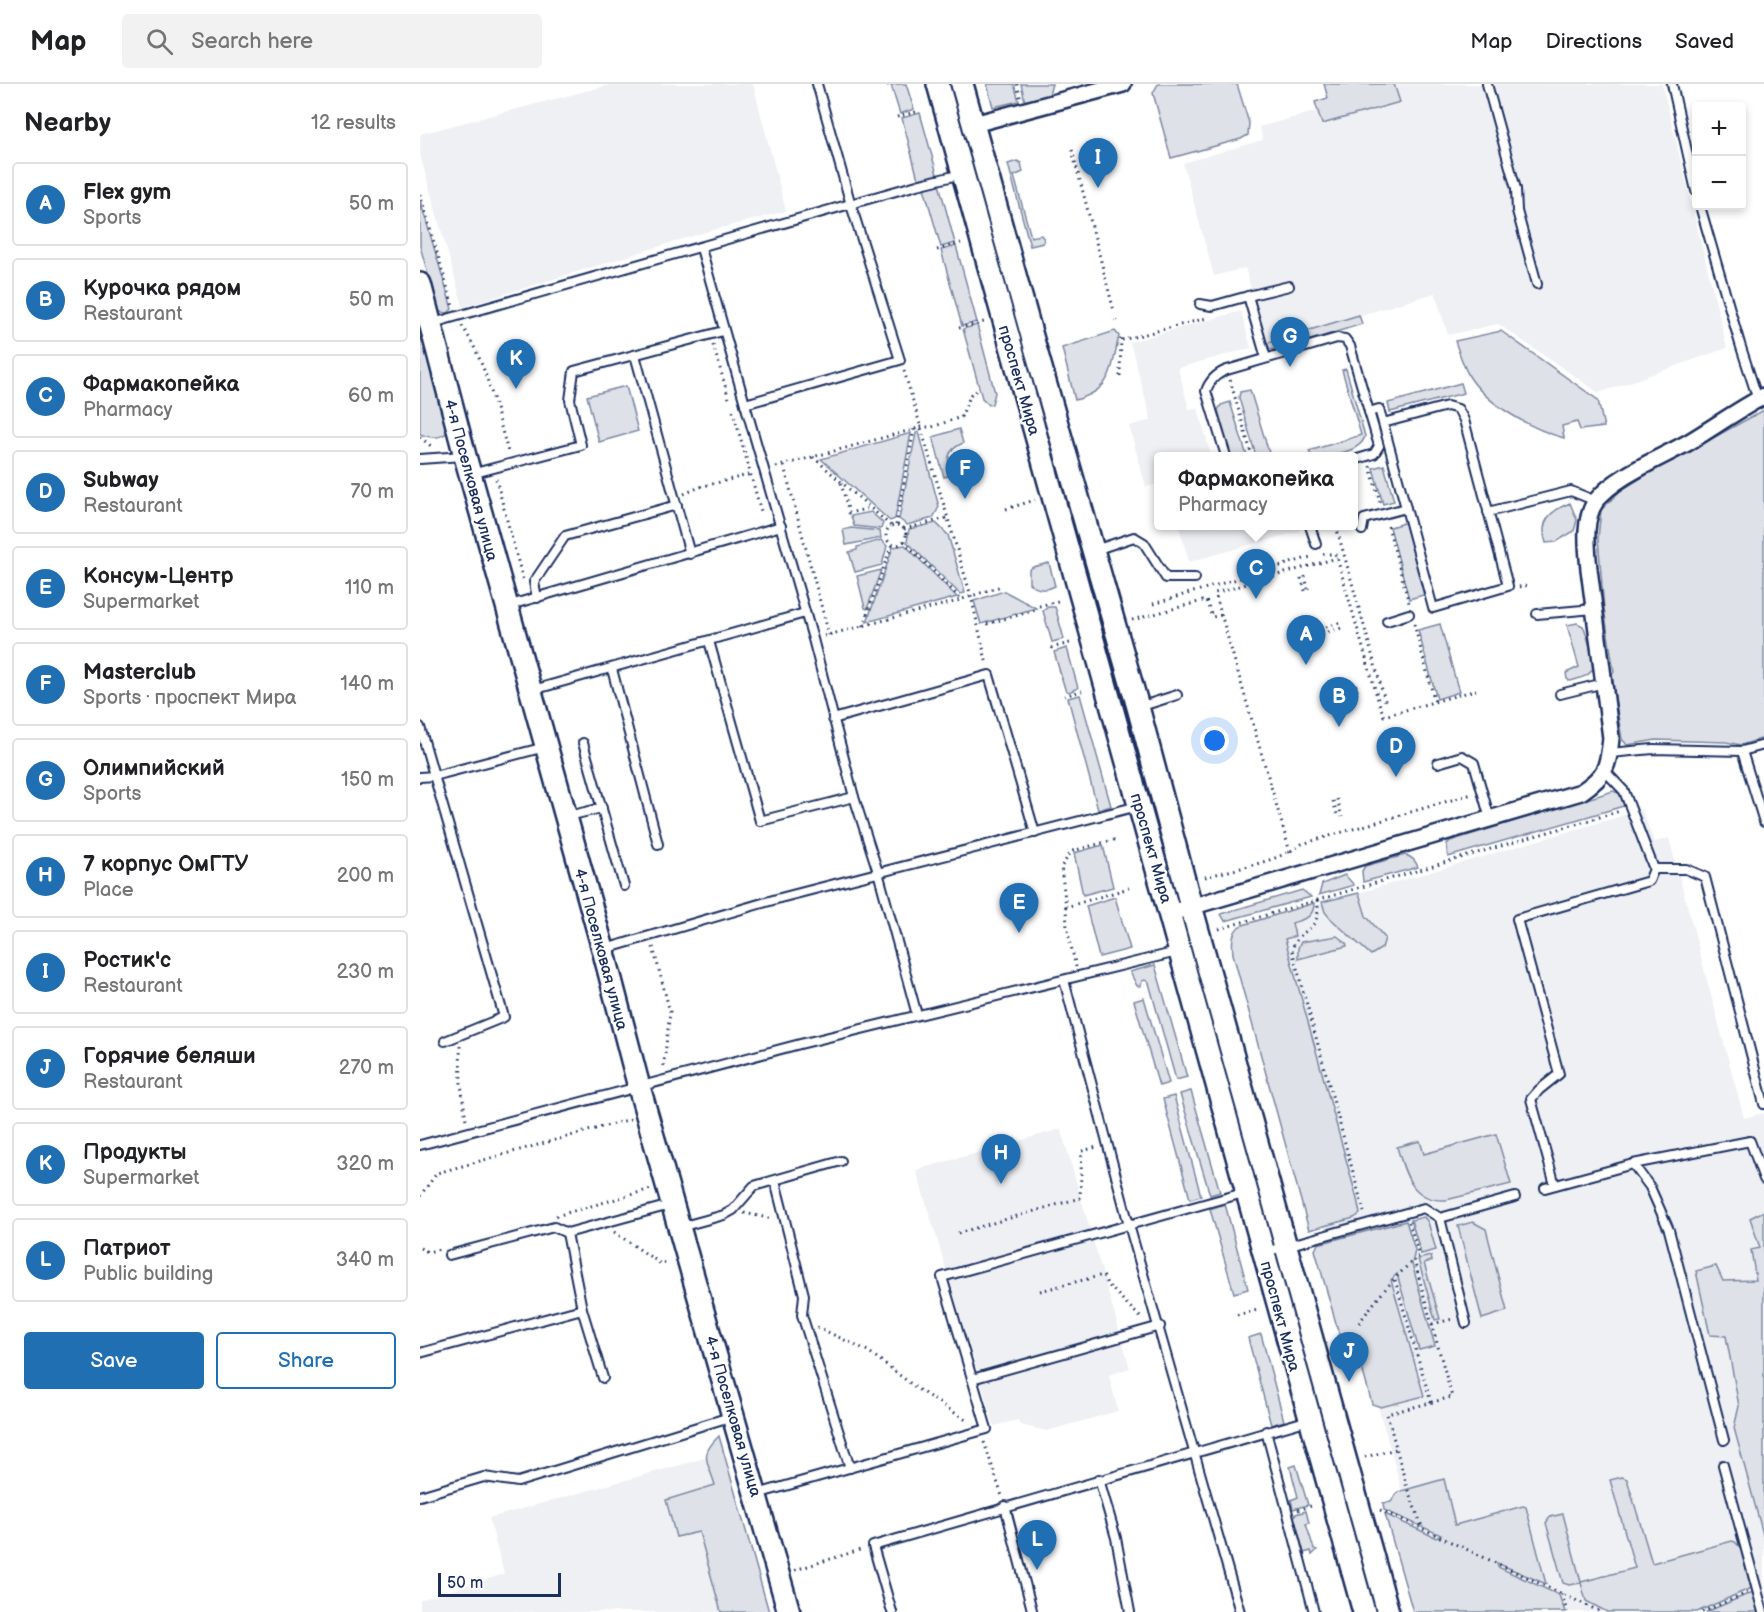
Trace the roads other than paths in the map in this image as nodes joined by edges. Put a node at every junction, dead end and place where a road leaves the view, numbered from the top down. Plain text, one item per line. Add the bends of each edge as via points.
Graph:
1 (817, 84) edge
2 (938, 84) edge
3 (962, 84) edge
4 (1123, 84) edge
5 (1488, 84) edge
6 (1672, 84) edge
7 (974, 124) junction
8 (1692, 173) edge
9 (963, 174) junction
10 (851, 205) junction
11 (1701, 210) edge
12 (701, 248) junction
13 (420, 284) edge
14 (1538, 284) dead end
15 (1289, 286) dead end
16 (1248, 297) junction
17 (1200, 304) dead end
18 (432, 324) junction
19 (723, 331) junction
20 (635, 355) junction
21 (1266, 358) junction
22 (1761, 398) edge
23 (745, 404) junction
24 (1369, 412) junction
25 (1383, 423) junction
26 (1225, 452) edge
27 (1358, 455) edge
28 (420, 459) edge
29 (467, 465) junction
30 (676, 501) junction
31 (1596, 501) junction
32 (1406, 508) junction
33 (1488, 512) junction
34 (781, 526) junction
35 (1312, 530) edge
36 (1362, 530) dead end
37 (1316, 544) dead end
38 (1093, 550) junction
39 (690, 554) junction
40 (1195, 578) dead end
41 (1091, 586) junction
42 (532, 599) junction
43 (506, 606) junction
44 (1594, 609) junction
45 (805, 613) junction
46 (1410, 614) road end
47 (1537, 614) dead end
48 (1387, 621) dead end
49 (709, 641) junction
50 (612, 669) junction
51 (1604, 683) junction
52 (530, 691) junction
53 (1560, 694) dead end
54 (1177, 695) dead end
55 (1138, 707) junction
56 (833, 719) junction
57 (420, 727) edge
58 (583, 743) dead end
59 (1764, 745) edge
60 (547, 747) junction
61 (1742, 751) junction
62 (1610, 753) junction
63 (1438, 763) dead end
64 (1605, 771) junction
65 (434, 776) junction
66 (420, 777) edge
67 (854, 797) junction
68 (1140, 805) junction
69 (602, 808) junction
70 (567, 817) junction
71 (1490, 819) junction
72 (1764, 822) edge
73 (1035, 833) junction
74 (658, 844) dead end
75 (1654, 869) junction
76 (878, 872) junction
77 (624, 886) dead end
78 (1191, 906) junction
79 (1170, 913) junction
80 (603, 949) junction
81 (1180, 951) junction
82 (1064, 980) junction
83 (917, 1015) junction
84 (445, 1041) dead end
85 (639, 1087) junction
86 (1764, 1104) edge
87 (420, 1145) edge
88 (841, 1161) dead end
89 (1633, 1164) junction
90 (1764, 1179) edge
91 (775, 1181) junction
92 (1555, 1185) junction
93 (1545, 1188) dead end
94 (1247, 1192) junction
95 (1515, 1197) dead end
96 (674, 1204) junction
97 (1440, 1218) junction
98 (1129, 1225) junction
99 (680, 1227) junction
100 (567, 1233) junction
101 (1285, 1245) junction
102 (1264, 1252) junction
103 (449, 1255) dead end
104 (582, 1309) junction
105 (1465, 1320) road end
106 (1156, 1327) junction
107 (420, 1353) edge
108 (603, 1378) dead end
109 (972, 1379) junction
110 (734, 1416) junction
111 (1310, 1420) junction
112 (1266, 1431) junction
113 (1724, 1440) dead end
114 (1195, 1452) junction
115 (1722, 1464) dead end
116 (850, 1468) junction
117 (1099, 1479) junction
118 (755, 1494) junction
119 (420, 1496) edge
120 (1005, 1506) junction
121 (1032, 1610) dead end
122 (789, 1612) edge
123 (892, 1612) edge
124 (1130, 1612) edge
125 (1240, 1612) edge
126 (1314, 1612) edge
127 (1364, 1612) edge
128 (1388, 1612) edge
129 (1762, 1612) edge

1 - 10 lane
2 - 9 main road, проспект Мира
3 - 7 main road, проспект Мира
4 - 7 street
5 - 14 lane
6 - 8 lane
7 - 38 main road, проспект Мира
9 - 10 lane
9 - 41 main road, проспект Мира
10 - 12 lane
10 - 23 lane via 900,360
11 - 22 lane via 1740,344
12 - 18 lane
12 - 19 lane
13 - 18 main road, 4-я Поселковая улица
15 - 16 lane
16 - 17 lane via 1212,306
16 - 21 lane
18 - 29 main road, 4-я Поселковая улица
19 - 20 lane
19 - 23 lane
20 - 29 lane via 574,371 570,400 581,445 494,468
20 - 30 lane
21 - 24 lane via 1345,339
21 - 26 lane via 1227,370 1209,382 1206,391
22 - 31 street via 1612,484
23 - 34 lane
24 - 25 lane via 1379,409
24 - 27 lane via 1379,446 1374,454
25 - 32 lane
25 - 33 lane via 1447,406 1458,409
28 - 29 lane
29 - 43 main road, 4-я Поселковая улица
30 - 39 lane
30 - 42 lane via 565,536 534,582
31 - 33 lane via 1571,491
31 - 44 street via 1590,513 1587,549
32 - 33 lane via 1433,608 1508,586
32 - 36 lane via 1364,519
34 - 39 lane
34 - 45 lane
35 - 37 lane
38 - 40 lane via 1134,537 1144,543 1166,578
38 - 41 main road, проспект Мира
39 - 42 lane
41 - 55 main road, проспект Мира
41 - 68 main road, проспект Мира
42 - 43 lane
43 - 52 main road, 4-я Поселковая улица
44 - 47 lane
44 - 51 street
45 - 49 lane
45 - 56 lane
46 - 48 lane
49 - 50 lane
49 - 67 lane via 760,821
50 - 52 lane
50 - 74 lane
51 - 53 lane
51 - 62 street
52 - 60 main road, 4-я Поселковая улица
54 - 55 lane
55 - 78 main road, проспект Мира
56 - 67 lane
56 - 73 lane via 989,675
57 - 65 lane
58 - 69 lane
59 - 61 lane
60 - 65 lane
60 - 70 main road, 4-я Поселковая улица
61 - 62 lane via 1653,749
61 - 72 lane
62 - 64 street
63 - 71 lane via 1462,756 1474,763
64 - 71 street via 1581,792
64 - 75 lane via 1624,791
65 - 66 lane
65 - 84 lane via 504,1017
67 - 76 lane
68 - 73 lane
68 - 79 main road, проспект Мира
69 - 70 lane
69 - 77 lane
70 - 80 main road, 4-я Поселковая улица
71 - 78 street
73 - 76 lane
75 - 86 lane via 1686,869 1705,877
75 - 92 lane via 1648,880 1517,919 1559,1074 1531,1099
76 - 80 lane
76 - 83 lane
78 - 79 street
78 - 101 main road, проспект Мира
79 - 81 main road, проспект Мира
80 - 85 main road, 4-я Поселковая улица
81 - 82 lane
81 - 94 main road, проспект Мира
82 - 83 lane
82 - 98 lane
83 - 85 lane
85 - 87 lane
85 - 96 main road, 4-я Поселковая улица
88 - 91 lane
89 - 90 lane via 1750,1141
89 - 92 lane
89 - 113 lane via 1650,1187 1669,1230
91 - 99 lane via 754,1186 733,1210 723,1215
91 - 116 lane via 804,1295 802,1315
92 - 93 lane
94 - 98 lane
94 - 102 main road, проспект Мира
95 - 97 lane
96 - 99 main road, 4-я Поселковая улица
96 - 100 lane
97 - 101 lane via 1424,1208
97 - 105 lane
98 - 106 lane
98 - 109 lane via 942,1277
99 - 110 main road, 4-я Поселковая улица
100 - 103 lane via 554,1227
100 - 104 lane
101 - 102 lane
101 - 128 main road, проспект Мира
102 - 111 main road, проспект Мира
104 - 107 lane
104 - 108 lane
106 - 109 lane
106 - 114 lane
109 - 116 lane via 987,1429
110 - 118 main road, 4-я Поселковая улица
110 - 119 lane via 518,1482 484,1477
111 - 112 lane
111 - 127 main road, проспект Мира
112 - 114 lane
112 - 126 lane
114 - 117 lane
114 - 125 lane
115 - 129 lane
116 - 118 lane
117 - 120 lane
117 - 124 lane via 1116,1538
118 - 122 main road, 4-я Поселковая улица
120 - 121 lane
120 - 123 lane via 873,1546

